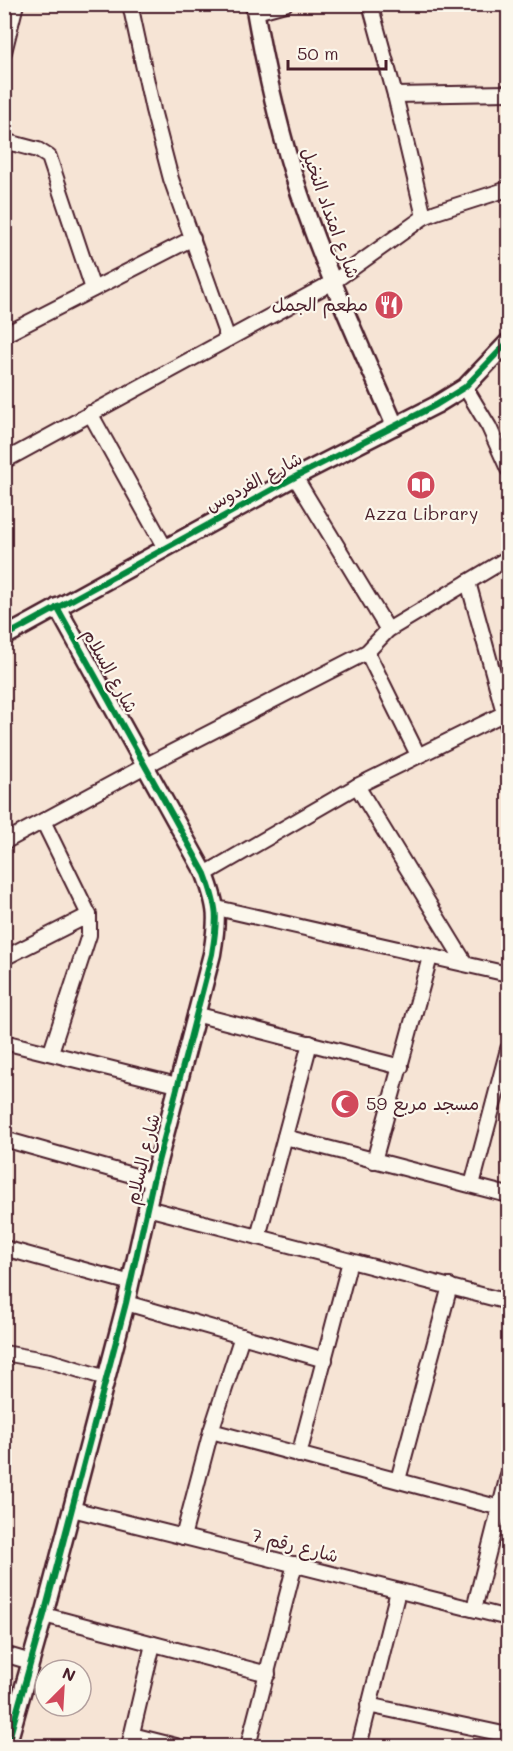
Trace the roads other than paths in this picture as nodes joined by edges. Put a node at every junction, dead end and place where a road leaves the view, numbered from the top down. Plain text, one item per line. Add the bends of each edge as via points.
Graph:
1 (16, 4) edge
2 (130, 4) edge
3 (285, 4) edge
4 (370, 4) edge
5 (255, 8) edge
6 (4, 52) edge
7 (508, 93) edge
8 (395, 95) junction
9 (4, 141) edge
10 (508, 189) edge
11 (424, 218) junction
12 (193, 238) junction
13 (333, 282) junction
14 (93, 289) junction
15 (4, 335) edge
16 (228, 339) junction
17 (508, 342) edge
18 (465, 387) junction
19 (90, 413) junction
20 (395, 426) junction
21 (4, 461) edge
22 (508, 469) edge
23 (295, 477) junction
24 (165, 548) junction
25 (508, 558) edge
26 (468, 582) junction
27 (57, 607) junction
28 (388, 630) junction
29 (4, 637) edge
30 (367, 652) junction
31 (505, 713) junction
32 (508, 727) edge
33 (418, 755) junction
34 (146, 766) junction
35 (357, 786) junction
36 (43, 821) junction
37 (4, 842) edge
38 (205, 874) junction
39 (217, 908) junction
40 (89, 915) junction
41 (430, 957) junction
42 (4, 958) edge
43 (465, 963) junction
44 (508, 974) edge
45 (195, 1014) junction
46 (4, 1042) edge
47 (310, 1043) junction
48 (508, 1049) edge
49 (51, 1052) junction
50 (401, 1067) junction
51 (177, 1085) junction
52 (285, 1137) junction
53 (4, 1139) edge
54 (374, 1161) junction
55 (153, 1181) junction
56 (472, 1185) junction
57 (508, 1195) edge
58 (147, 1208) junction
59 (258, 1237) junction
60 (4, 1248) edge
61 (350, 1261) junction
62 (131, 1282) junction
63 (450, 1286) junction
64 (508, 1302) edge
65 (126, 1304) junction
66 (242, 1336) junction
67 (4, 1353) edge
68 (326, 1359) junction
69 (106, 1378) junction
70 (211, 1431) junction
71 (298, 1455) junction
72 (508, 1475) edge
73 (398, 1480) junction
74 (72, 1509) junction
75 (505, 1510) edge
76 (183, 1537) junction
77 (296, 1564) junction
78 (398, 1591) junction
79 (474, 1609) junction
80 (44, 1615) junction
81 (508, 1618) edge
82 (153, 1644) junction
83 (4, 1654) edge
84 (31, 1662) junction
85 (268, 1674) junction
86 (368, 1705) junction
87 (508, 1735) edge
88 (131, 1741) edge
89 (7, 1746) edge
90 (176, 1746) edge
91 (248, 1746) edge
92 (359, 1746) edge

1 - 6 street
2 - 12 street via 171,179
3 - 5 street
4 - 8 street
5 - 13 street, شارع امتداد النخيل via 279,126
7 - 8 street
8 - 11 street
9 - 14 street via 49,157
10 - 11 street
11 - 13 street
12 - 14 street
12 - 16 street
13 - 16 street
13 - 20 street, شارع امتداد النخيل
14 - 15 street
16 - 19 street
17 - 18 street, شارع الفردوس
18 - 20 street, شارع الفردوس
18 - 22 street
19 - 21 street
19 - 24 street
20 - 23 street, شارع الفردوس
23 - 24 street, شارع الفردوس
23 - 28 street
24 - 27 street, شارع الفردوس
25 - 26 street
26 - 28 street
26 - 31 street
27 - 29 street, شارع الفردوس
27 - 34 street, شارع السلام
28 - 30 street
30 - 33 street
30 - 34 street
31 - 32 street
31 - 33 street
33 - 35 street
34 - 36 street
34 - 38 street, شارع السلام
35 - 38 street
35 - 43 street
36 - 37 street
36 - 40 street
38 - 39 street, شارع السلام
39 - 41 street
39 - 45 street, شارع السلام via 212,954
40 - 42 street
40 - 49 street via 88,935
41 - 43 street
41 - 50 street
43 - 44 street
45 - 47 street
45 - 51 street, شارع السلام
46 - 49 street
47 - 50 street
47 - 52 street
48 - 56 street
49 - 51 street
50 - 54 street
51 - 55 street, شارع السلام
52 - 54 street
52 - 59 street
53 - 55 street
54 - 56 street
55 - 58 street, شارع السلام
56 - 57 street
58 - 59 street
58 - 62 street, شارع السلام
59 - 61 street
60 - 62 street
61 - 63 street
61 - 68 street
62 - 65 street, شارع السلام
63 - 64 street
63 - 73 street
65 - 66 street
65 - 69 street, شارع السلام
66 - 68 street
66 - 70 street
67 - 69 street via 50,1361
68 - 71 street
69 - 74 street, شارع السلام
70 - 71 street
70 - 76 street
71 - 73 street
72 - 75 street
73 - 75 street
74 - 76 street, شارع رقم 7
74 - 80 street, شارع السلام
75 - 79 street
76 - 77 street, شارع رقم 7
77 - 78 street, شارع رقم 7
77 - 85 street
78 - 79 street, شارع رقم 7
78 - 86 street
79 - 81 street, شارع رقم 7
80 - 82 street
80 - 84 street, شارع السلام
82 - 85 street
82 - 88 street
83 - 84 street
84 - 89 street, شارع السلام
85 - 91 street
86 - 87 street
86 - 92 street
88 - 90 street

